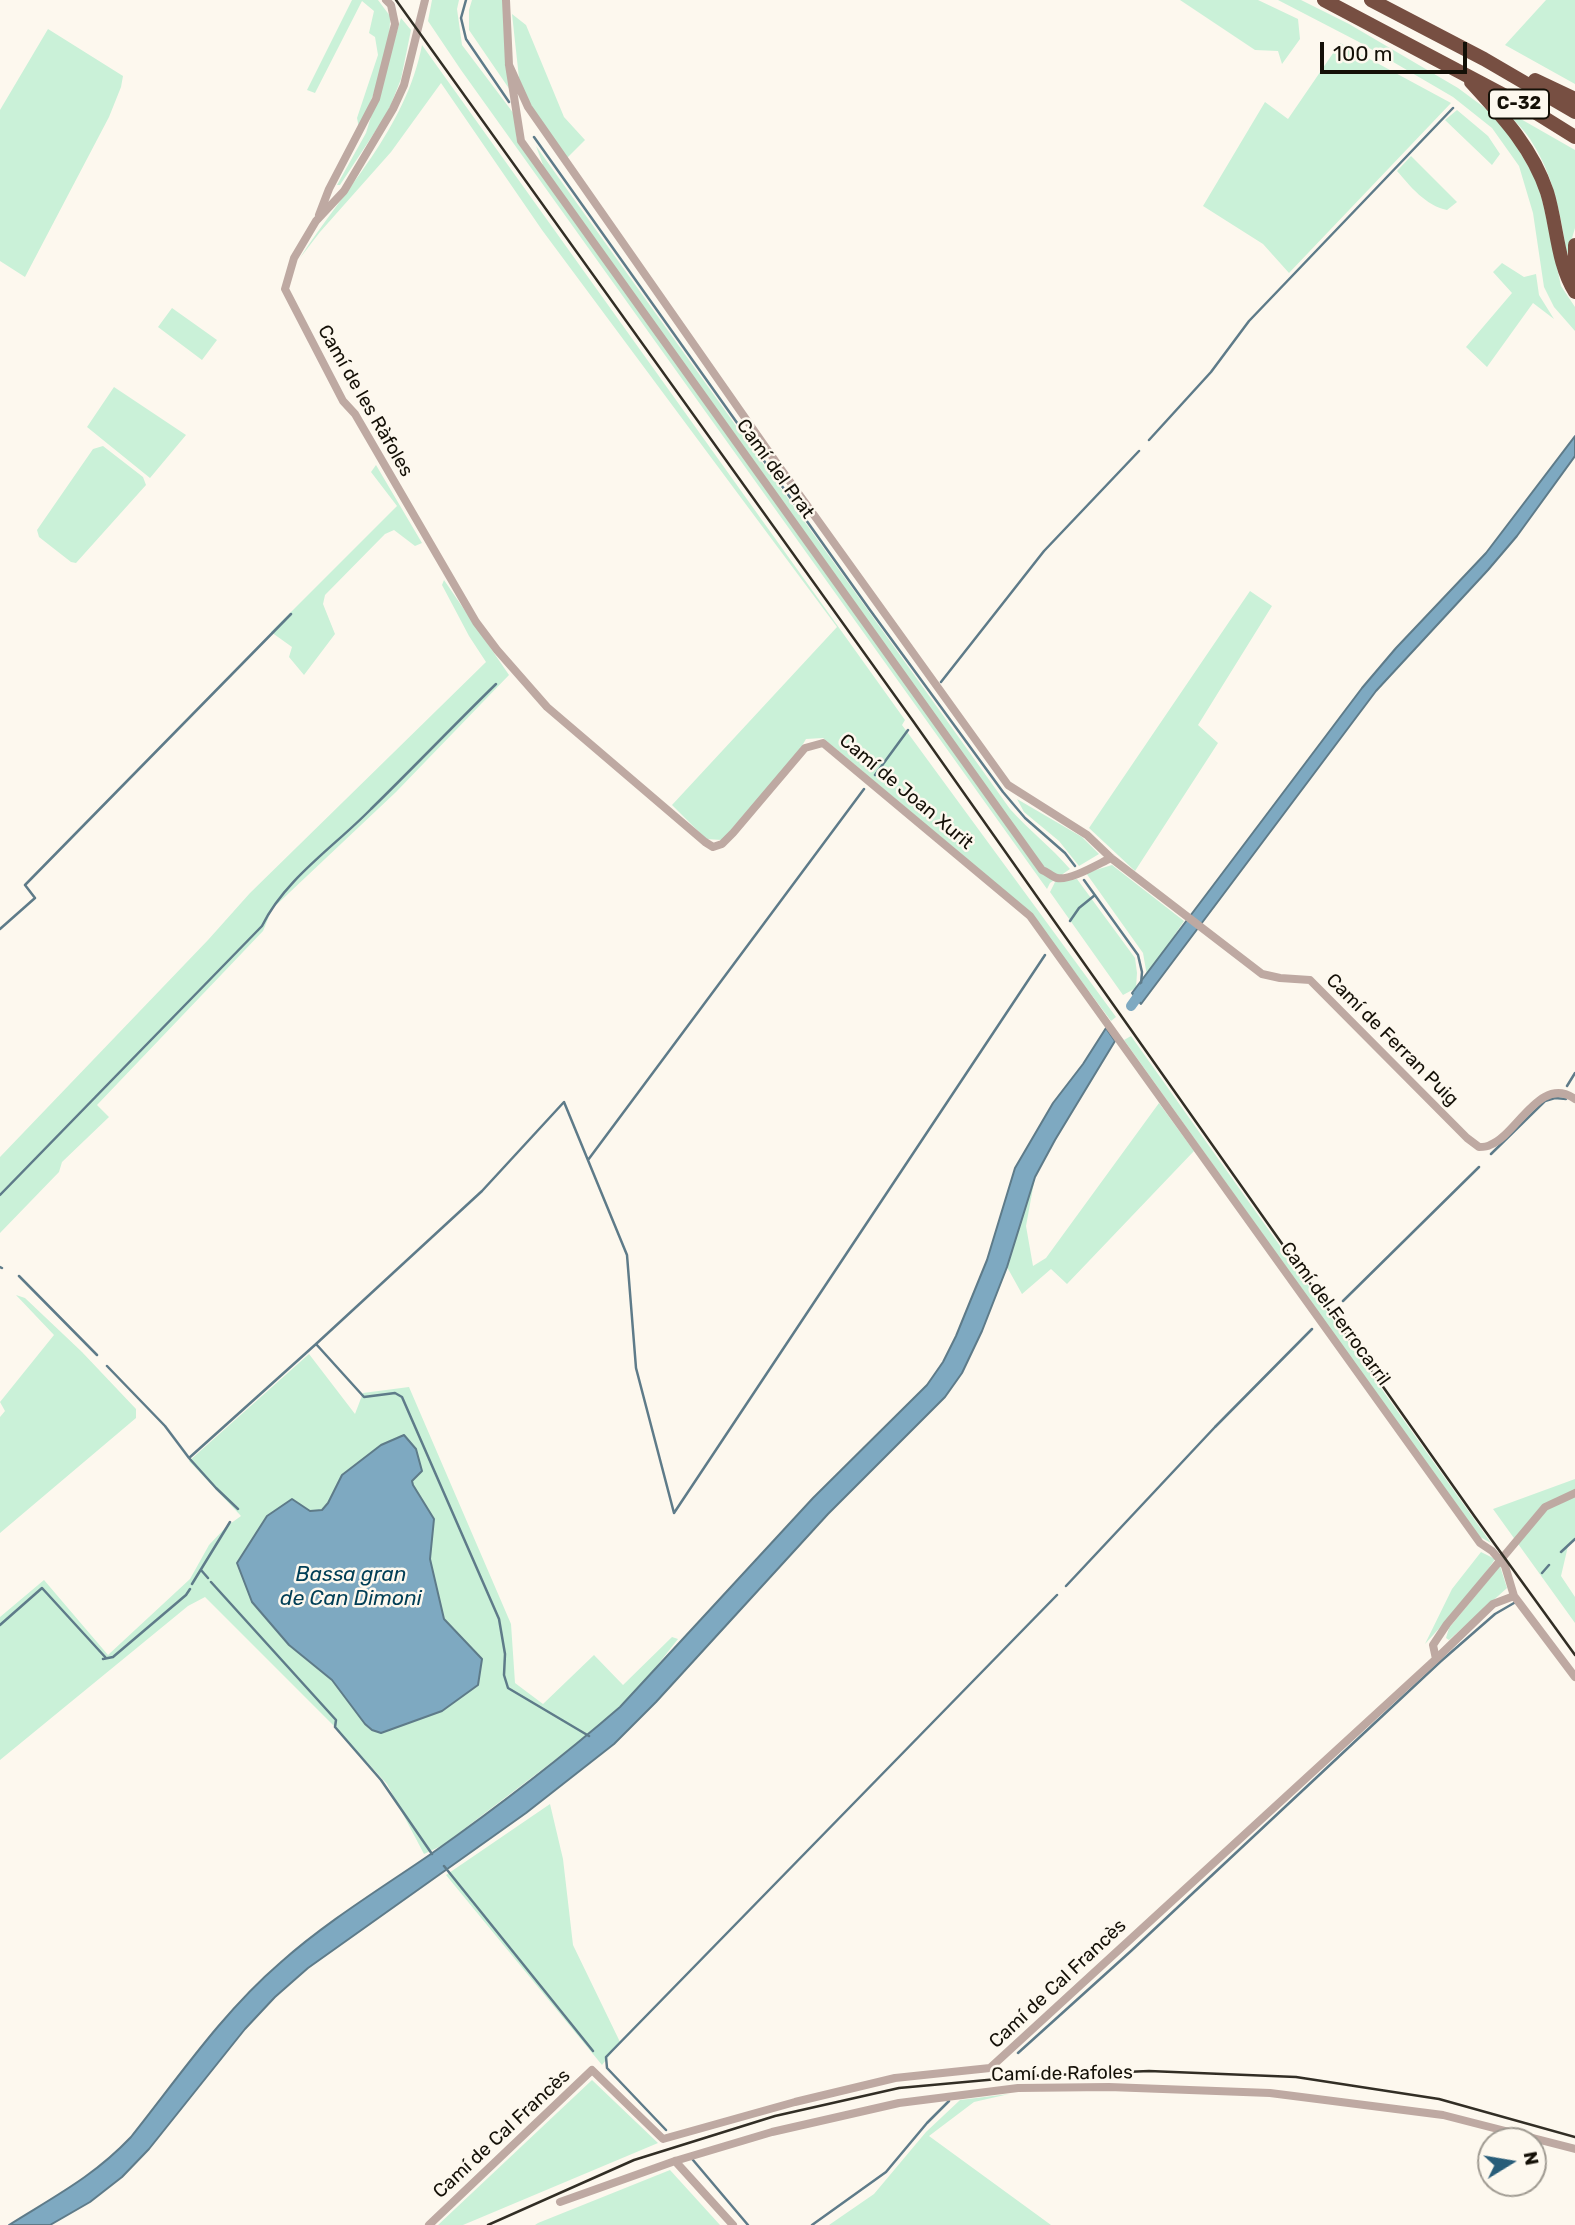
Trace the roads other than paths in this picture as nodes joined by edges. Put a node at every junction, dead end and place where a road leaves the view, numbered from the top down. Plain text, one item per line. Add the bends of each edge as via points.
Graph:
1 (386, 0) edge
2 (425, 0) edge
3 (506, 0) edge
4 (1324, 0) edge
5 (1371, 0) edge
6 (1484, 59) junction
7 (509, 65) junction
8 (1463, 73) junction
9 (1575, 99) edge
10 (1575, 112) edge
11 (1575, 136) edge
12 (316, 221) junction
13 (1575, 245) edge
14 (1575, 271) edge
15 (1575, 292) edge
16 (547, 707) joint
17 (1111, 859) junction
18 (1127, 1051) joint
19 (1575, 1099) edge
20 (1575, 1493) edge
21 (1514, 1596) junction
22 (1436, 1659) junction
23 (1575, 1677) edge
24 (1575, 2149) edge
25 (675, 2161) junction
26 (560, 2202) dead end
27 (429, 2225) edge
28 (733, 2225) edge

1 - 12 street via 395,24 376,99
2 - 12 street, Camí de les Ràfoles via 404,85 344,191
3 - 7 street, Camí del Prat
4 - 8 highway, C-32
5 - 6 highway, C-32
6 - 9 highway
6 - 10 highway, C-32
7 - 17 street, Camí de Ferran Puig via 528,107 1008,785 1087,835
7 - 17 street, Camí del Prat via 520,141 1042,870 1057,878 1070,878
8 - 11 highway, C-32
8 - 15 highway via 1510,125 1539,170
12 - 16 street, Camí de les Ràfoles via 294,258 285,289 343,401 355,414 476,622
13 - 14 highway
16 - 18 street, Camí de Joan Xurit via 713,847 733,833 805,748 822,743 1030,916
17 - 19 street, Camí de Ferran Puig via 1262,974 1310,980 1479,1147 1493,1145 1542,1097 1555,1093
18 - 21 street, Camí del Ferrocarril via 1480,1543 1506,1566
20 - 22 street via 1545,1507 1522,1532 1433,1645
21 - 22 street via 1493,1604
21 - 23 street, Camí del Ferrocarril
22 - 27 street, Camí de Cal Francès via 990,2068 895,2078 663,2140 592,2070
24 - 25 street, Camí de Rafoles via 1443,2115 1270,2093 1018,2088 899,2103 772,2132
25 - 26 street, Camí de Rafoles
25 - 28 street

